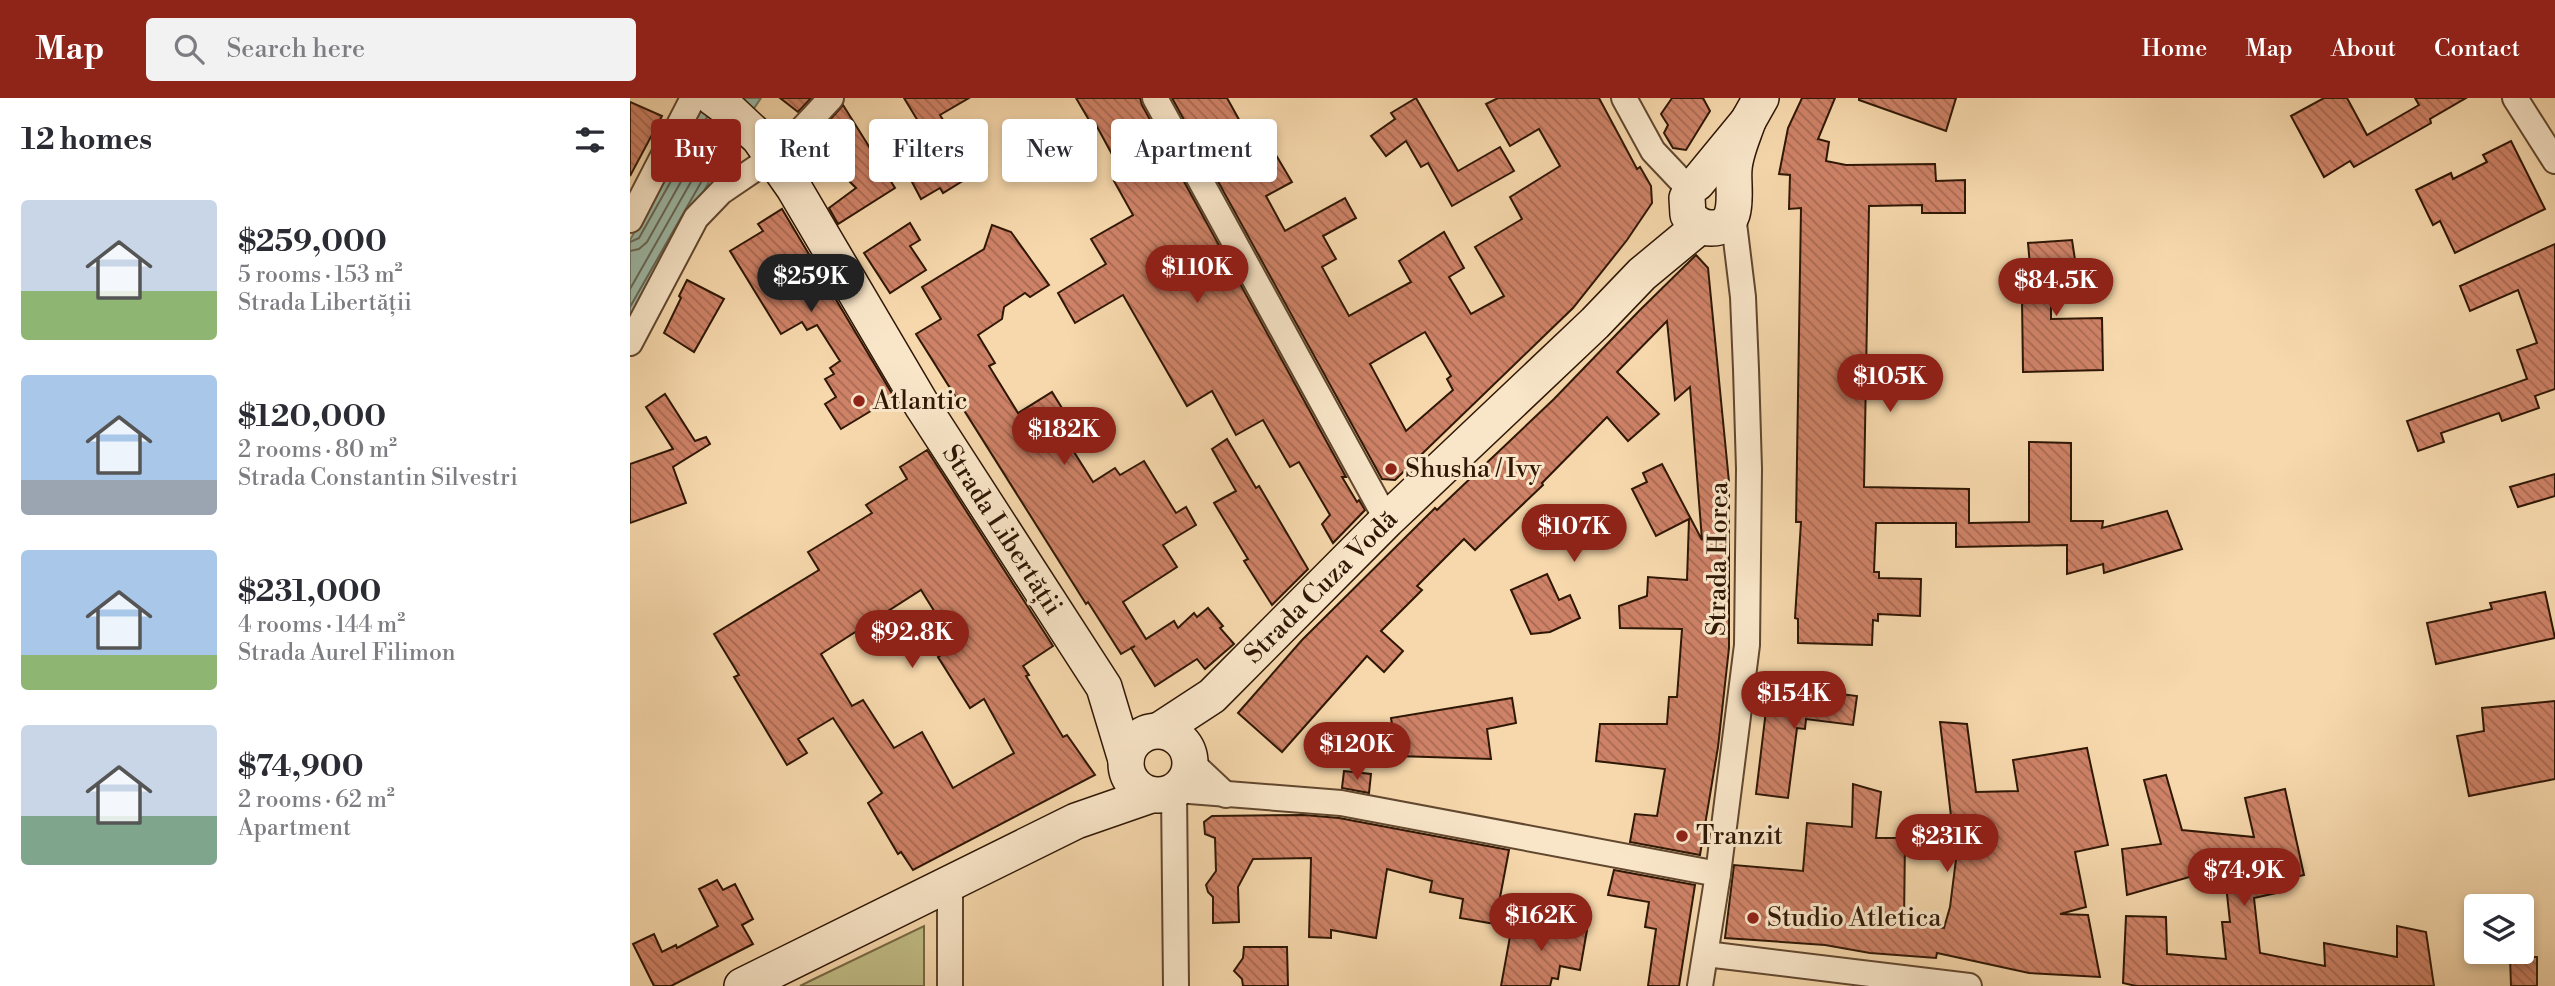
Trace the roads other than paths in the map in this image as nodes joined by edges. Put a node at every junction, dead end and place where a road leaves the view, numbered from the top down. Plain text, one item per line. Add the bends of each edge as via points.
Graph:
1 (692, 98) edge
2 (713, 98) edge
3 (831, 98) edge
4 (1154, 98) edge
5 (1624, 98) edge
6 (2515, 98) edge
7 (1754, 109) edge
8 (813, 119) edge
9 (755, 135) edge
10 (2555, 161) edge
11 (755, 169) edge
12 (789, 182) edge
13 (1708, 206) junction
14 (630, 220) edge
15 (630, 343) edge
16 (1387, 520) junction
17 (1104, 687) junction
18 (1212, 696) junction
19 (1159, 730) junction
20 (1162, 775) junction
21 (1718, 874) junction
22 (950, 884) junction
23 (1706, 954) junction
24 (742, 986) edge
25 (950, 986) edge
26 (1176, 986) edge
27 (1700, 986) edge
28 (1969, 986) edge

1 - 14 street
2 - 9 main road, Strada Libertății
3 - 8 street
4 - 16 street
5 - 13 street via 1653,151
6 - 10 street
7 - 13 main road, Strada Cuza Vodă
11 - 15 street via 721,192 696,219
12 - 17 main road, Strada Libertății via 923,407
13 - 16 main road, Strada Cuza Vodă via 1595,323
13 - 21 street, Strada Horea via 1743,297 1749,469 1747,645
16 - 18 main road, Strada Cuza Vodă
17 - 19 main road, Strada Libertății
17 - 20 main road, Strada Libertății
18 - 19 main road, Strada Cuza Vodă
18 - 20 main road, Strada Cuza Vodă
19 - 20 main road, Strada Cuza Vodă via 1142,734 1127,752
20 - 21 street via 1235,796 1341,803
20 - 22 main road, Strada Cuza Vodă
20 - 26 street
21 - 23 street, Strada Horea
22 - 24 main road, Strada Cuza Vodă
22 - 25 street
23 - 27 street, Strada Horea
23 - 28 street

